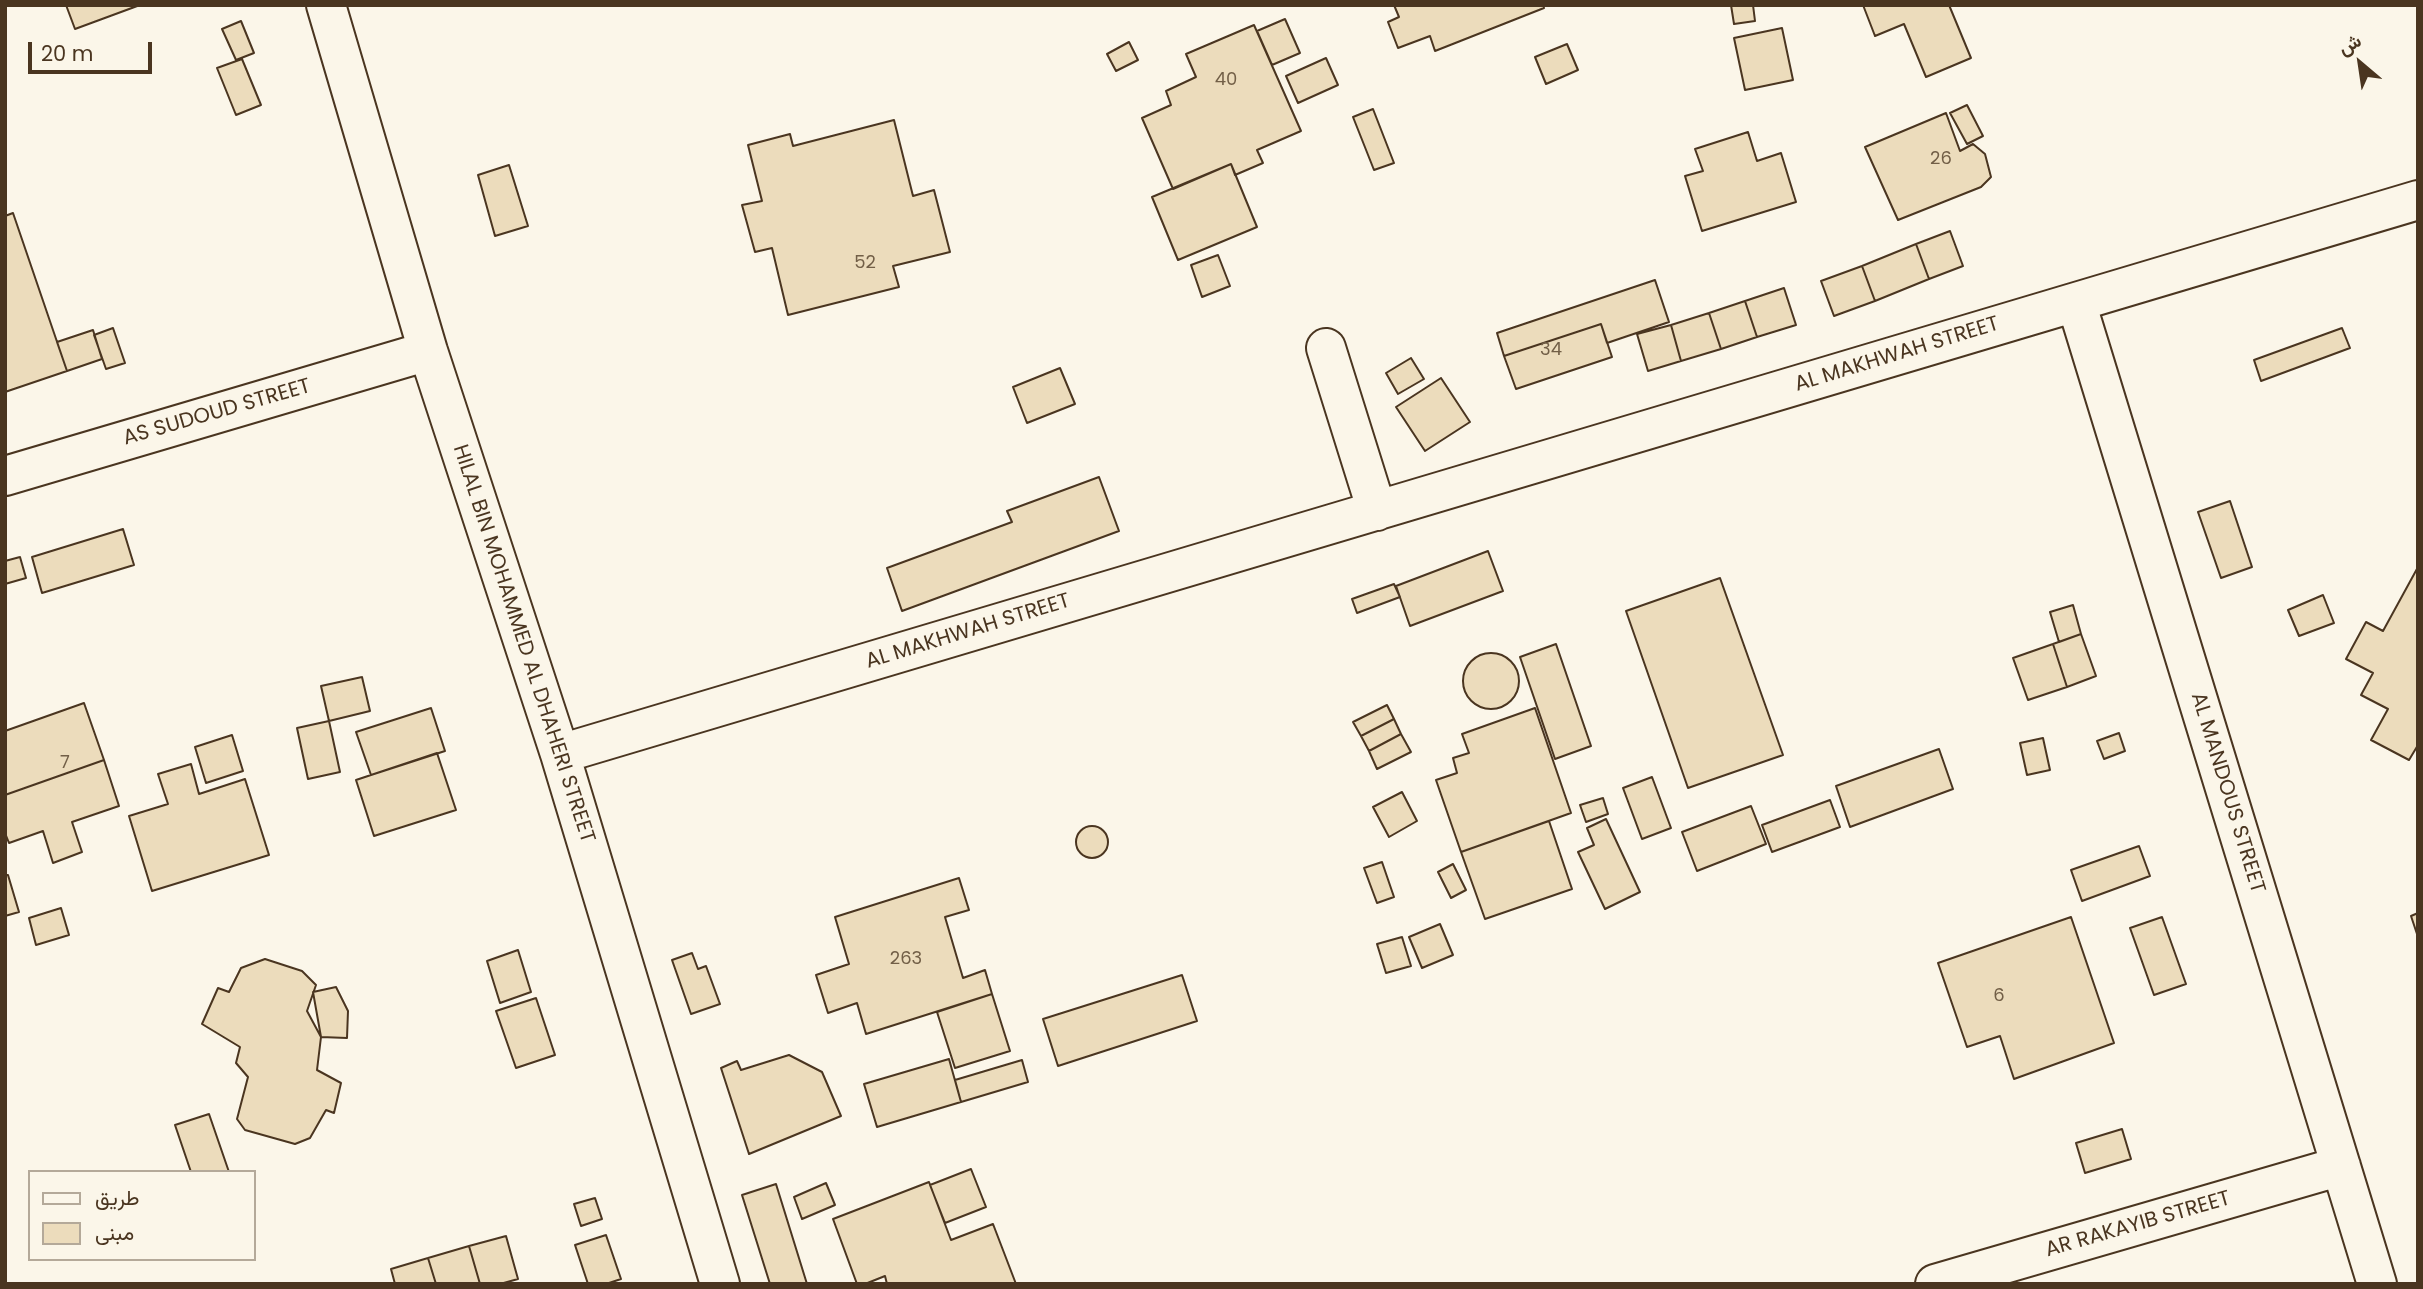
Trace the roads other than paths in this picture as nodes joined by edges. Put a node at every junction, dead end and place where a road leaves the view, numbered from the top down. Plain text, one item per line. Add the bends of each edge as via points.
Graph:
1 (326, 5) edge
2 (2418, 201) edge
3 (2077, 302) junction
4 (1326, 348) dead end
5 (428, 351) junction
6 (5, 476) edge
7 (1377, 511) junction
8 (560, 754) junction
9 (2341, 1166) junction
10 (720, 1284) edge
11 (1934, 1284) edge
12 (2377, 1284) edge

1 - 5 street, HILAL BIN MOHAMMED AL DHAHERI STREET
2 - 3 street, AL MAKHWAH STREET
3 - 7 street, AL MAKHWAH STREET
3 - 9 street, AL MANDOUS STREET
4 - 7 street
5 - 6 street, AS SUDOUD STREET
5 - 8 street, HILAL BIN MOHAMMED AL DHAHERI STREET
7 - 8 street, AL MAKHWAH STREET
8 - 10 street, HILAL BIN MOHAMMED AL DHAHERI STREET
9 - 11 street, AR RAKAYIB STREET
9 - 12 street, AL MANDOUS STREET

